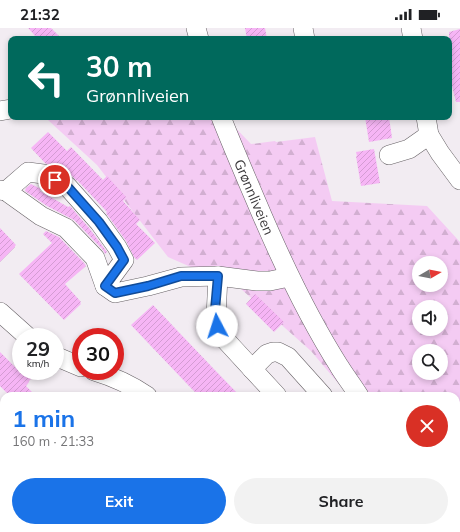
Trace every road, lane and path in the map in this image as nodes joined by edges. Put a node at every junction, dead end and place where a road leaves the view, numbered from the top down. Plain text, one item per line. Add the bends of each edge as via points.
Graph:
1 (222, 120) edge
2 (428, 126) edge
3 (389, 155) dead end
4 (460, 180) edge
5 (3, 190) edge
6 (218, 276) junction
7 (290, 277) junction
8 (105, 286) junction
9 (0, 312) edge
10 (18, 328) edge
11 (252, 369) junction
12 (119, 380) edge
13 (141, 392) edge
14 (273, 392) edge
15 (320, 392) edge
16 (357, 392) edge

1 - 7 street, Grønnliveien
2 - 3 street via 408,149
2 - 4 street via 440,153
5 - 8 street via 40,216 66,228 95,258
5 - 8 street via 28,172 43,174 67,186 99,222 124,260
6 - 7 street via 257,281
6 - 8 street via 181,276 115,293
6 - 11 street via 215,310 217,326 220,334
7 - 16 street, Grønnliveien via 310,317
9 - 10 street
11 - 14 street
11 - 15 street via 267,354 278,352 288,356
12 - 13 street

